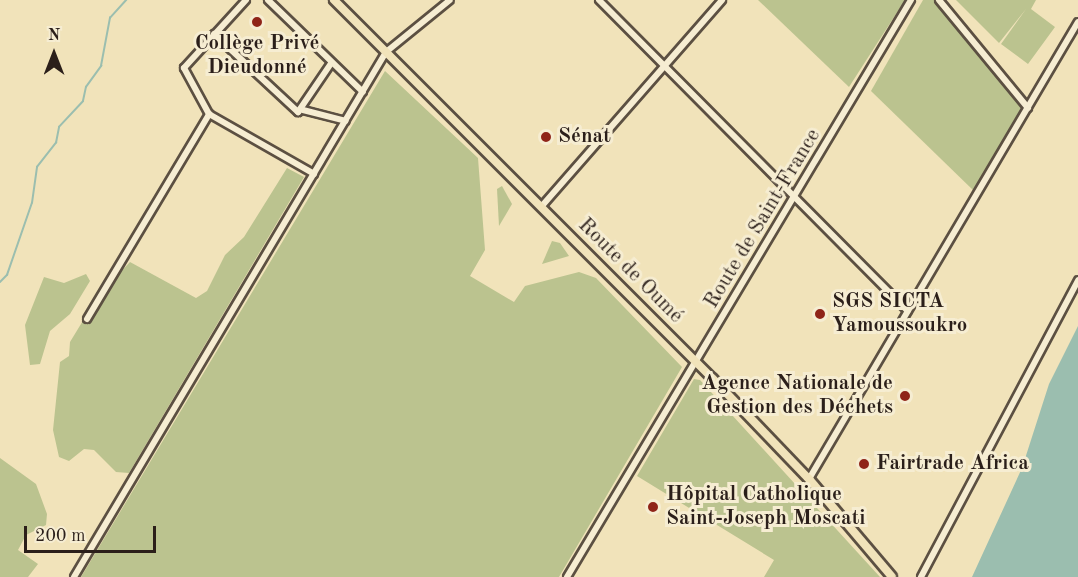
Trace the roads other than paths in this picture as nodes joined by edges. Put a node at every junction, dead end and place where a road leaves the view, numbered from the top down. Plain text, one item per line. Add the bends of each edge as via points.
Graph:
1 (246, 0) edge
2 (268, 0) edge
3 (334, 0) edge
4 (450, 0) edge
5 (599, 0) edge
6 (722, 0) edge
7 (911, 0) edge
8 (939, 0) edge
9 (1078, 22) edge
10 (214, 34) junction
11 (386, 52) junction
12 (332, 62) junction
13 (665, 66) junction
14 (363, 92) junction
15 (1028, 108) junction
16 (303, 110) junction
17 (209, 114) junction
18 (346, 121) junction
19 (314, 174) junction
20 (795, 199) junction
21 (540, 207) junction
22 (1078, 280) edge
23 (908, 311) junction
24 (87, 319) dead end
25 (696, 361) junction
26 (809, 479) junction
27 (74, 577) edge
28 (567, 577) edge
29 (892, 577) edge
30 (921, 577) edge

1 - 10 street
2 - 12 street
3 - 11 main road, Route de Oumé
4 - 11 street
5 - 13 street
6 - 13 street
7 - 20 street, Route de Saint-France
8 - 15 street
9 - 15 street
10 - 16 street via 298,112
10 - 17 street via 184,68
11 - 14 street
11 - 21 main road, Route de Oumé
12 - 14 street
12 - 16 street
13 - 20 street
13 - 21 street
14 - 18 street
15 - 23 street
16 - 18 street
17 - 19 street
17 - 24 street
18 - 19 street
19 - 27 street
20 - 23 street
20 - 25 street, Route de Saint-France
21 - 25 main road, Route de Oumé
22 - 30 street
23 - 26 street
25 - 26 main road, Route de Oumé
25 - 28 street, Route de Saint-France
26 - 29 main road, Route de Oumé

